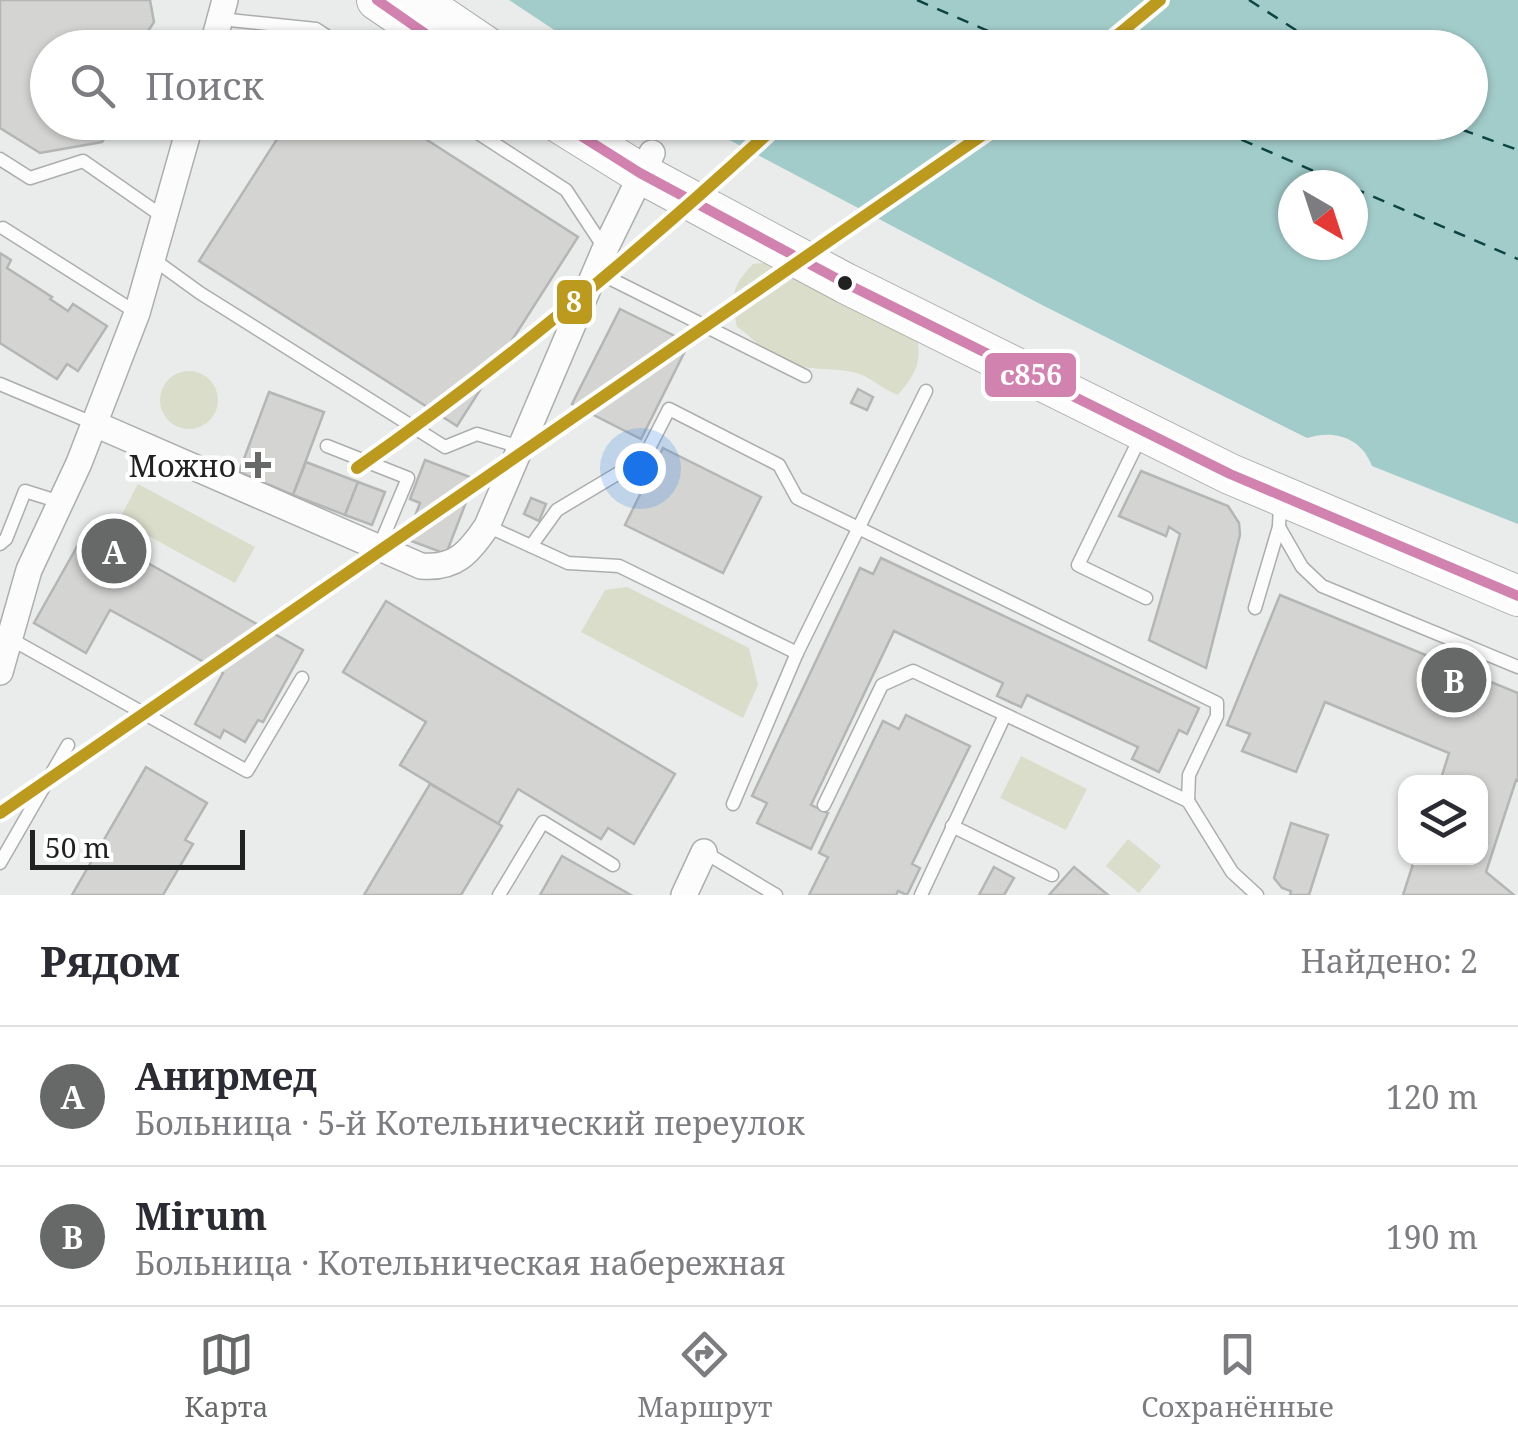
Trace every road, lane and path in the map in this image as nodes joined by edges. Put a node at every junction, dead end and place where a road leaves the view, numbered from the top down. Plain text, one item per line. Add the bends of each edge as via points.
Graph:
1 (377, 0) edge
2 (418, 0) edge
3 (222, 10) edge
4 (317, 30) edge
5 (421, 30) edge
6 (462, 30) edge
7 (186, 140) edge
8 (489, 140) edge
9 (596, 140) edge
10 (620, 140) edge
11 (0, 159) edge
12 (646, 164) junction
13 (165, 218) junction
14 (3, 228) dead end
15 (153, 259) junction
16 (600, 260) junction
17 (137, 313) junction
18 (805, 376) dead end
19 (0, 384) edge
20 (926, 391) dead end
21 (94, 424) junction
22 (1144, 431) junction
23 (327, 446) dead end
24 (520, 447) junction
25 (60, 502) junction
26 (1280, 511) junction
27 (487, 526) junction
28 (859, 527) junction
29 (0, 544) edge
30 (530, 546) junction
31 (378, 547) junction
32 (1518, 573) edge
33 (1518, 596) edge
34 (1146, 598) dead end
35 (1255, 608) dead end
36 (9, 638) junction
37 (797, 652) junction
38 (1518, 667) edge
39 (0, 672) edge
40 (302, 678) dead end
41 (1004, 714) junction
42 (68, 745) dead end
43 (1188, 801) junction
44 (732, 804) dead end
45 (824, 805) dead end
46 (952, 826) junction
47 (704, 852) joint
48 (0, 862) edge
49 (613, 864) dead end
50 (1052, 875) dead end
51 (499, 895) edge
52 (684, 895) edge
53 (776, 895) edge
54 (920, 895) edge
55 (1257, 895) edge

1 - 5 main road
2 - 6 main road
3 - 4 lane
7 - 13 street
8 - 16 lane via 566,190
9 - 12 main road
10 - 12 main road
11 - 13 lane via 30,178 84,161
12 - 16 street
12 - 22 main road via 779,251
12 - 32 main road via 1264,465
13 - 15 street
14 - 17 lane
15 - 17 street
15 - 24 lane via 445,447 477,434
16 - 18 lane
16 - 24 street
17 - 21 street
19 - 21 lane
20 - 28 lane
21 - 25 street
21 - 31 street
22 - 26 main road
22 - 34 lane via 1078,565
23 - 31 lane via 408,478
24 - 27 street
25 - 29 lane via 25,491
25 - 36 street via 29,570
26 - 33 main road
26 - 35 lane
26 - 38 lane via 1302,568 1322,586
27 - 30 lane
27 - 31 street via 470,551 439,568
28 - 30 lane via 797,498 780,465 669,409 644,458 557,510
28 - 37 lane
28 - 43 lane via 1216,703 1217,716 1189,775
30 - 37 lane via 568,563 619,566
36 - 39 street
36 - 40 lane via 248,771
37 - 44 lane
41 - 43 lane
41 - 45 lane via 913,671 882,684
41 - 46 lane
42 - 48 lane
43 - 55 lane via 1232,872
46 - 50 lane
46 - 54 lane
47 - 52 street
47 - 53 lane
49 - 51 lane via 542,822

